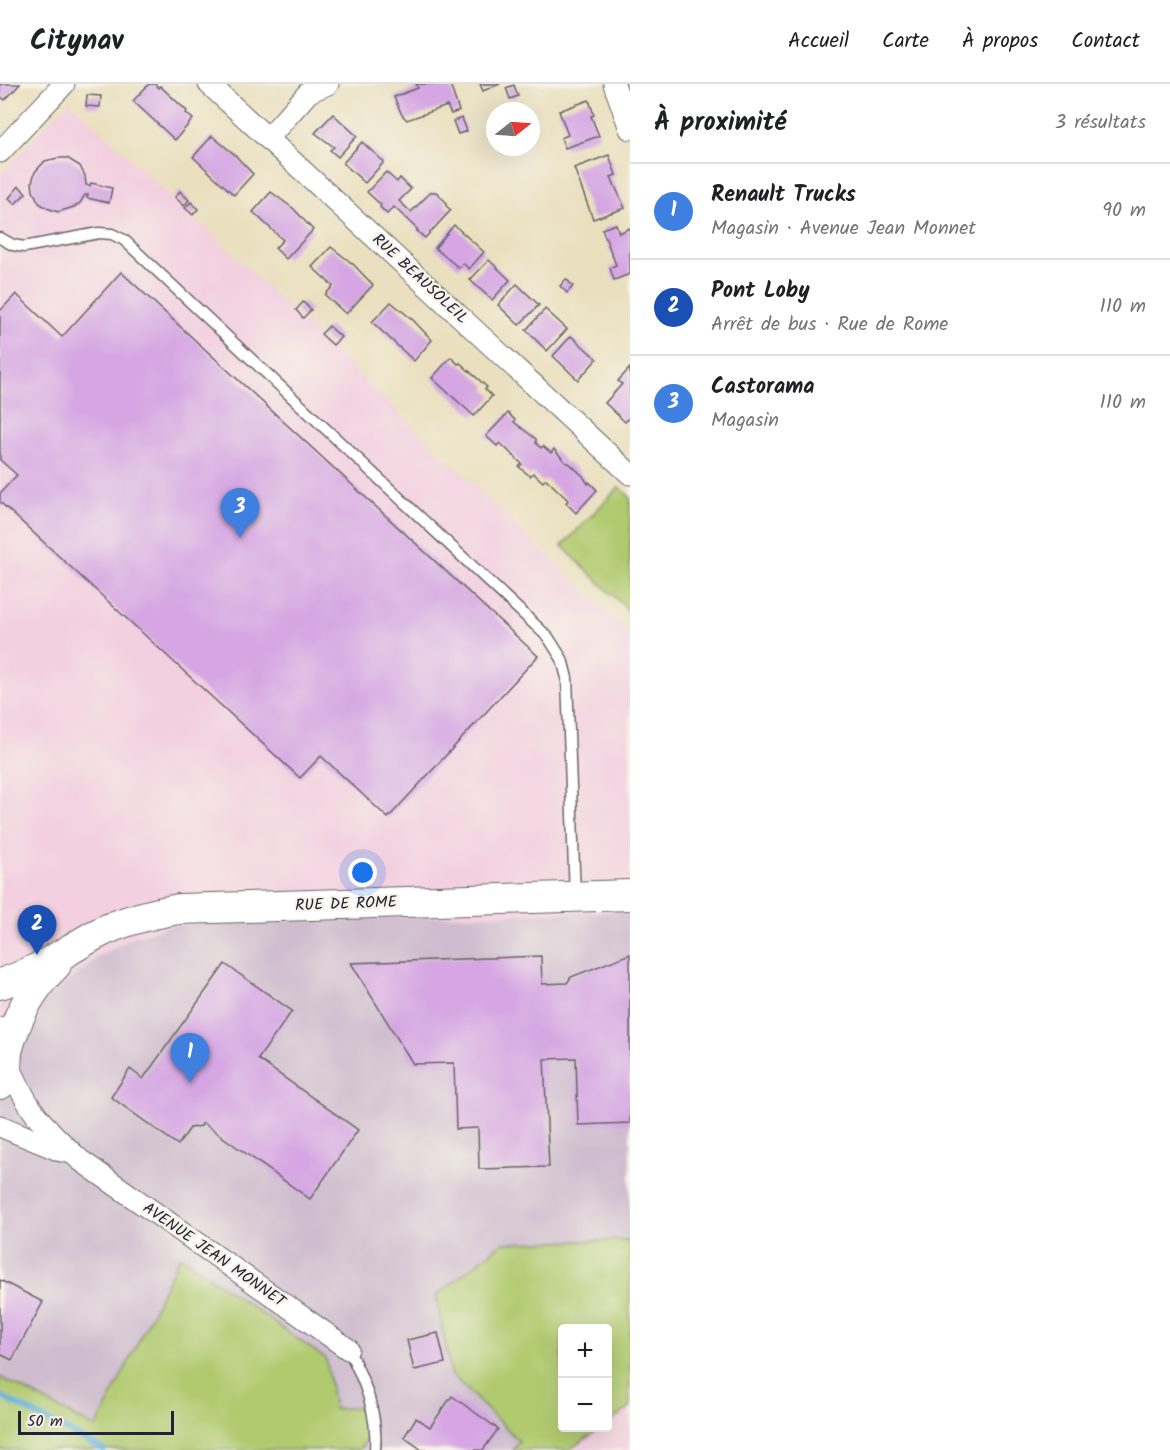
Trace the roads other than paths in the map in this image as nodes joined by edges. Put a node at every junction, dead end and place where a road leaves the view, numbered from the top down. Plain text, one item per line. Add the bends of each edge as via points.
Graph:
1 (64, 84) edge
2 (209, 84) edge
3 (328, 84) edge
4 (614, 84) edge
5 (630, 129) edge
6 (268, 138) junction
7 (0, 152) edge
8 (0, 238) edge
9 (628, 470) edge
10 (630, 895) edge
11 (575, 897) junction
12 (71, 950) junction
13 (0, 984) edge
14 (4, 1055) edge
15 (0, 1126) edge
16 (80, 1160) junction
17 (348, 1349) joint
18 (375, 1450) edge

1 - 7 street
2 - 6 street, RUE BEAUSOLEIL
3 - 6 street via 309,92
4 - 5 street
6 - 9 street, RUE BEAUSOLEIL
8 - 11 lane via 19,247 99,233 124,240 548,637 562,659 567,678
10 - 11 street, RUE DE ROME
11 - 12 street, RUE DE ROME via 179,909 124,922
12 - 13 street, RUE DE ROME
12 - 14 street, RUE DE ROME via 27,999
14 - 16 street, AVENUE JEAN MONNET via 32,1112
15 - 16 street, AVENUE JEAN MONNET
16 - 17 street, AVENUE JEAN MONNET
17 - 18 lane via 368,1391

